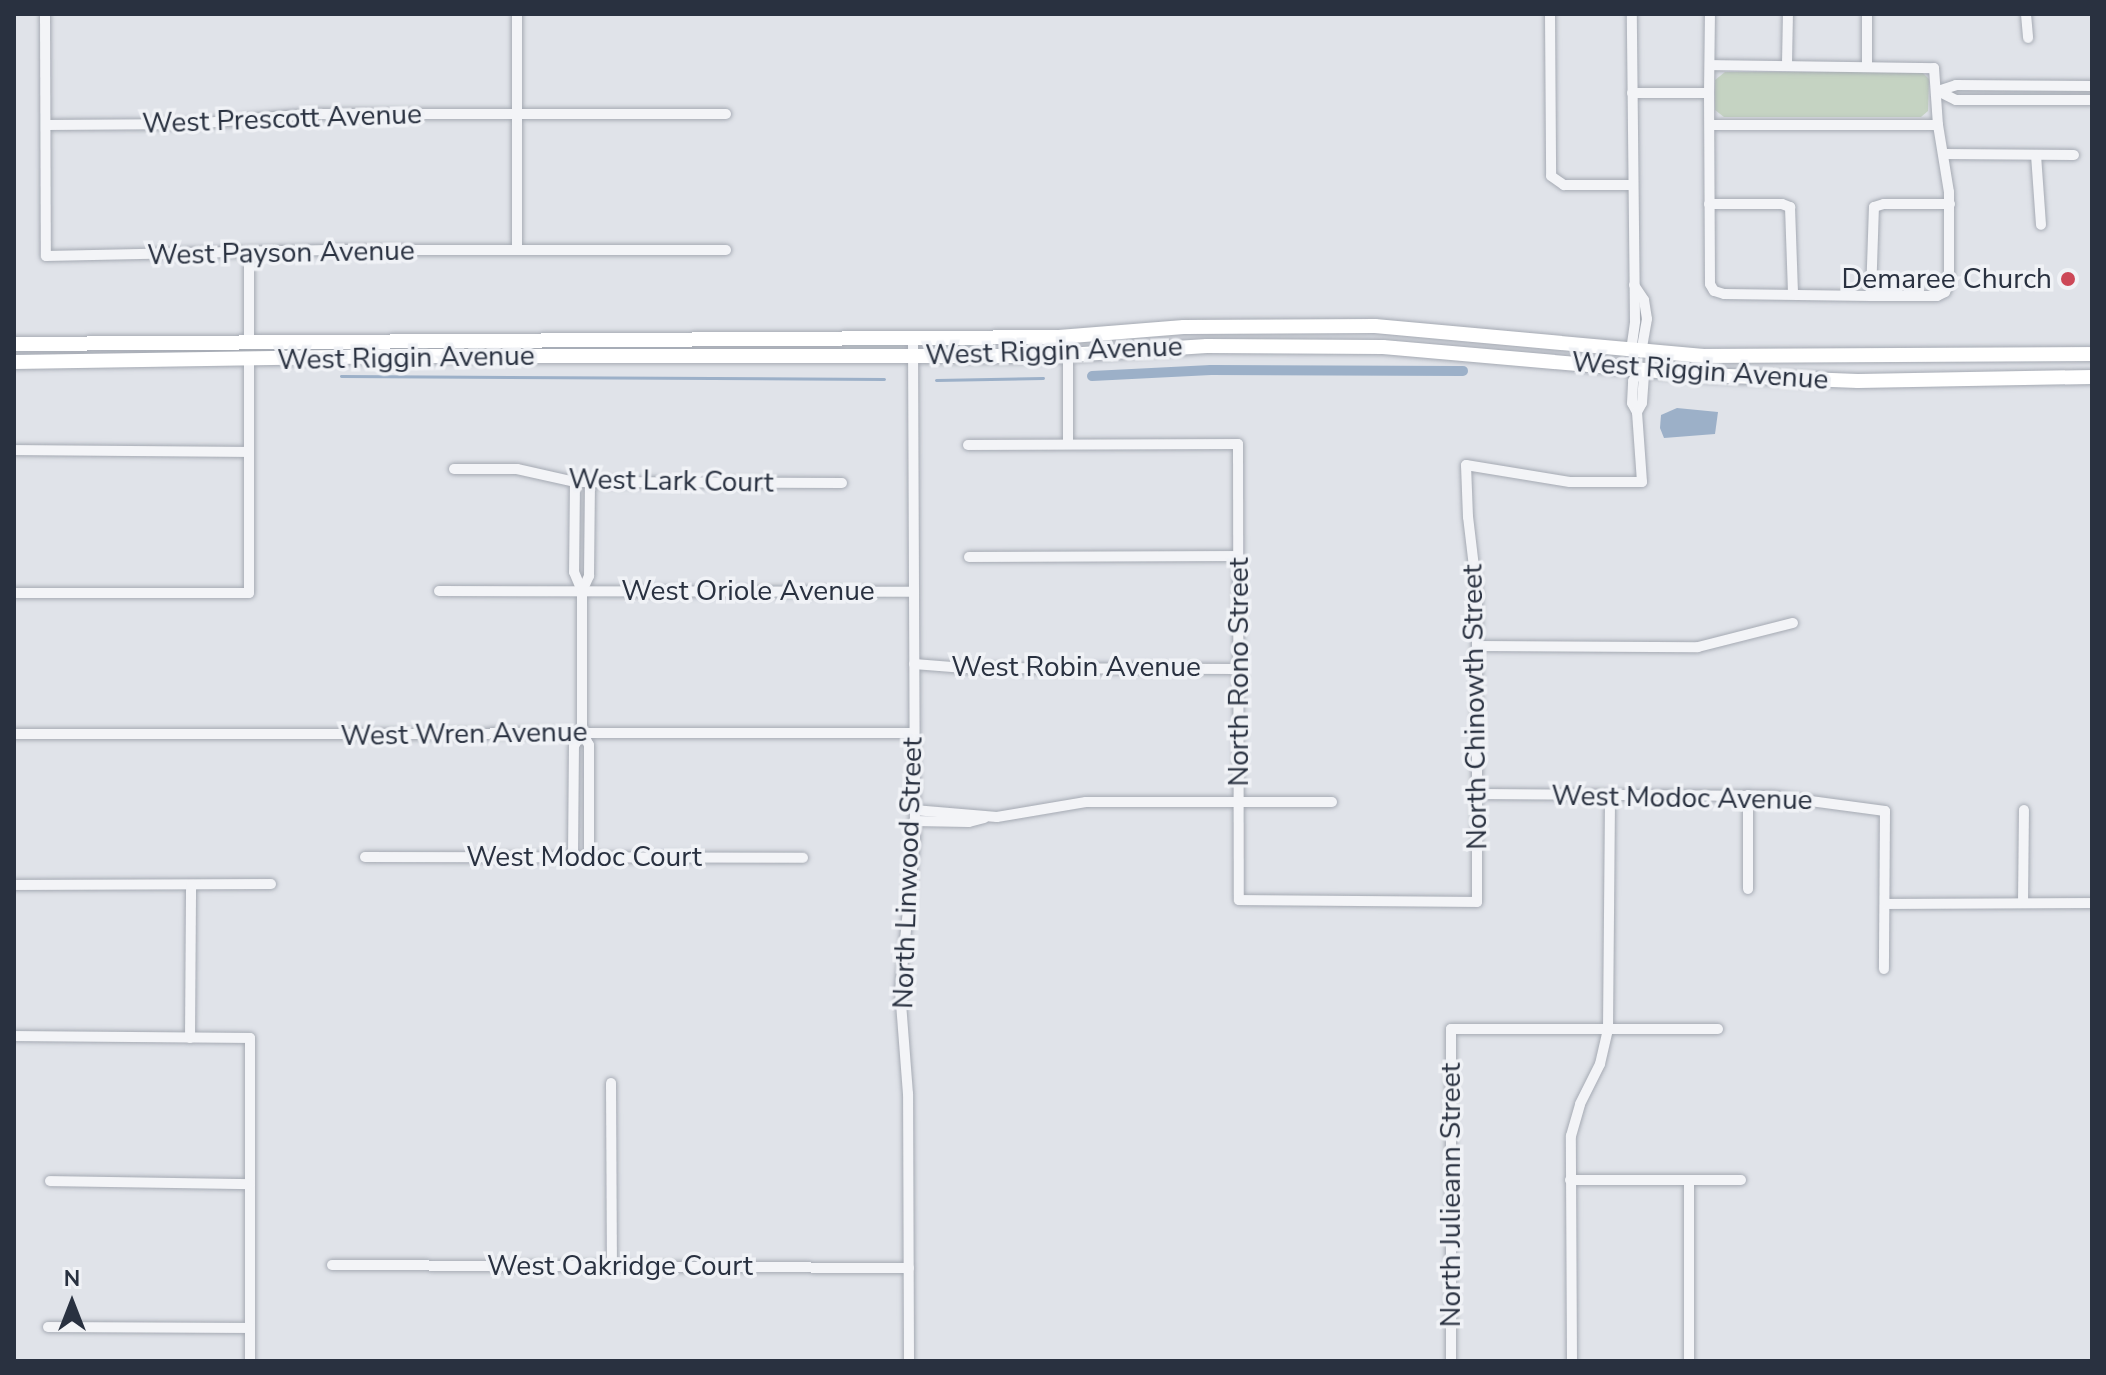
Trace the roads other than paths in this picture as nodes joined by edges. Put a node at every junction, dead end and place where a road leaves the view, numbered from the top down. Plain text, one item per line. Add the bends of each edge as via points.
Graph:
1 (45, 14) edge
2 (517, 14) edge
3 (1550, 14) edge
4 (1632, 14) edge
5 (1710, 14) edge
6 (1788, 14) edge
7 (1867, 14) edge
8 (2026, 14) edge
9 (2028, 38) dead end
10 (1787, 64) junction
11 (1710, 65) junction
12 (1867, 65) junction
13 (2002, 86) junction
14 (2092, 86) edge
15 (1938, 91) junction
16 (1632, 93) junction
17 (1709, 93) junction
18 (2002, 100) junction
19 (2092, 100) edge
20 (517, 114) junction
21 (726, 114) dead end
22 (46, 125) junction
23 (1710, 125) junction
24 (1938, 125) junction
25 (1944, 154) junction
26 (2036, 155) junction
27 (2074, 155) dead end
28 (1631, 185) junction
29 (1709, 204) junction
30 (1950, 204) junction
31 (2041, 225) dead end
32 (517, 250) junction
33 (726, 250) dead end
34 (249, 255) junction
35 (1793, 294) junction
36 (1871, 296) junction
37 (913, 338) junction
38 (385, 339) junction
39 (249, 340) junction
40 (14, 344) edge
41 (1636, 352) junction
42 (2092, 354) edge
43 (1505, 355) junction
44 (913, 356) junction
45 (1068, 356) junction
46 (1768, 357) junction
47 (249, 360) junction
48 (14, 362) edge
49 (103, 363) junction
50 (1642, 372) junction
51 (2092, 377) edge
52 (1068, 444) junction
53 (968, 445) dead end
54 (14, 450) edge
55 (249, 452) junction
56 (454, 469) dead end
57 (575, 482) junction
58 (590, 482) junction
59 (842, 483) dead end
60 (1238, 556) junction
61 (969, 557) dead end
62 (439, 591) dead end
63 (582, 591) junction
64 (914, 592) junction
65 (14, 593) edge
66 (1793, 623) dead end
67 (1477, 646) junction
68 (914, 664) junction
69 (1238, 669) junction
70 (582, 732) junction
71 (914, 733) junction
72 (14, 734) edge
73 (1477, 794) junction
74 (1610, 795) junction
75 (1748, 795) junction
76 (1239, 802) junction
77 (1332, 802) dead end
78 (2024, 810) dead end
79 (914, 816) junction
80 (365, 857) dead end
81 (573, 857) junction
82 (589, 857) junction
83 (803, 858) dead end
84 (271, 884) dead end
85 (14, 885) edge
86 (191, 885) junction
87 (1748, 889) dead end
88 (1239, 900) joint
89 (2023, 903) junction
90 (2092, 903) edge
91 (1885, 904) junction
92 (1884, 969) dead end
93 (1608, 1029) junction
94 (1718, 1029) dead end
95 (14, 1036) edge
96 (190, 1038) junction
97 (611, 1083) dead end
98 (1570, 1180) junction
99 (1689, 1180) junction
100 (1741, 1180) dead end
101 (50, 1181) dead end
102 (250, 1184) junction
103 (332, 1265) dead end
104 (612, 1266) junction
105 (909, 1268) junction
106 (48, 1327) dead end
107 (250, 1328) junction
108 (250, 1361) edge
109 (909, 1361) edge
110 (1451, 1361) edge
111 (1572, 1361) edge
112 (1689, 1361) edge

1 - 22 street
2 - 20 street
3 - 28 street via 1553,181
4 - 16 street
5 - 11 street
6 - 10 street
7 - 12 street
8 - 9 street
10 - 11 street
10 - 12 street
11 - 17 street
12 - 15 street via 1934,68
13 - 14 street
13 - 15 street via 1956,85
13 - 18 street
15 - 18 street via 1956,100
15 - 24 street
16 - 17 street
16 - 28 street
17 - 23 street
18 - 19 street
20 - 21 street, West Prescott Avenue
20 - 22 street, West Prescott Avenue via 311,114 192,124
20 - 32 street
22 - 34 street, West Payson Avenue via 46,256
23 - 24 street
23 - 29 street
24 - 25 street
25 - 26 street
25 - 30 street
26 - 27 street
26 - 31 street
28 - 41 street via 1633,283 1640,310
29 - 35 street via 1714,291
29 - 35 street via 1790,207
30 - 36 street via 1945,292
30 - 36 street via 1874,207
32 - 33 street, West Payson Avenue
32 - 34 street, West Payson Avenue
34 - 39 street
35 - 36 street
37 - 38 main road, West Riggin Avenue
37 - 41 main road, West Riggin Avenue via 1375,326
37 - 44 street, North Linwood Street
38 - 39 main road, West Riggin Avenue
38 - 47 main road via 368,346 266,348
39 - 40 main road, West Riggin Avenue
39 - 49 main road via 239,349 131,354
41 - 43 main road via 1632,357 1533,350
41 - 46 main road, West Riggin Avenue
42 - 46 main road, West Riggin Avenue
43 - 45 main road, West Riggin Avenue via 1383,347 1207,346
43 - 50 main road, West Riggin Avenue
44 - 45 main road, West Riggin Avenue
44 - 47 main road, West Riggin Avenue
44 - 64 street, North Linwood Street
45 - 52 street
46 - 50 main road via 1741,365 1654,363
47 - 49 main road, West Riggin Avenue
47 - 55 street
48 - 49 main road, West Riggin Avenue
50 - 51 main road, West Riggin Avenue via 1858,381
50 - 67 street, North Chinowth Street via 1633,381 1632,403 1642,482 1562,481 1466,465
52 - 53 street
52 - 60 street, North Rono Street via 1238,444
54 - 55 street
55 - 65 street via 249,593
56 - 57 street, West Lark Court via 517,469
57 - 58 street, West Lark Court
57 - 63 street via 574,572
58 - 59 street, West Lark Court
58 - 63 street via 589,576
60 - 61 street
60 - 69 street, North Rono Street
62 - 63 street, West Oriole Avenue
63 - 64 street, West Oriole Avenue
63 - 70 street
64 - 68 street, North Linwood Street
66 - 67 street via 1698,647
67 - 73 street, North Chinowth Street
68 - 69 street, West Robin Avenue
68 - 71 street, North Linwood Street
69 - 76 street, North Rono Street
70 - 71 street, West Wren Avenue
70 - 72 street, West Wren Avenue
70 - 81 street via 574,746
70 - 82 street via 589,745
71 - 79 street, North Linwood Street
73 - 74 street, West Modoc Avenue
73 - 88 street, North Chinowth Street via 1477,902
74 - 75 street, West Modoc Avenue
74 - 93 street
75 - 87 street
75 - 91 street, West Modoc Avenue via 1885,811
76 - 77 street
76 - 79 street via 1074,802 969,822
76 - 88 street, North Rono Street
78 - 89 street
79 - 105 street, North Linwood Street via 900,991 908,1094
80 - 81 street, West Modoc Court
81 - 82 street, West Modoc Court
82 - 83 street, West Modoc Court
84 - 86 street
85 - 86 street
86 - 96 street
89 - 90 street
89 - 91 street
91 - 92 street
93 - 94 street
93 - 98 street via 1600,1064 1575,1119
93 - 110 street, North Julieann Street via 1451,1029
95 - 96 street
96 - 102 street via 250,1038
97 - 104 street
98 - 99 street
98 - 111 street
99 - 100 street
99 - 112 street
101 - 102 street
102 - 107 street
103 - 104 street, West Oakridge Court
104 - 105 street, West Oakridge Court
105 - 109 street, North Linwood Street
106 - 107 street
107 - 108 street

